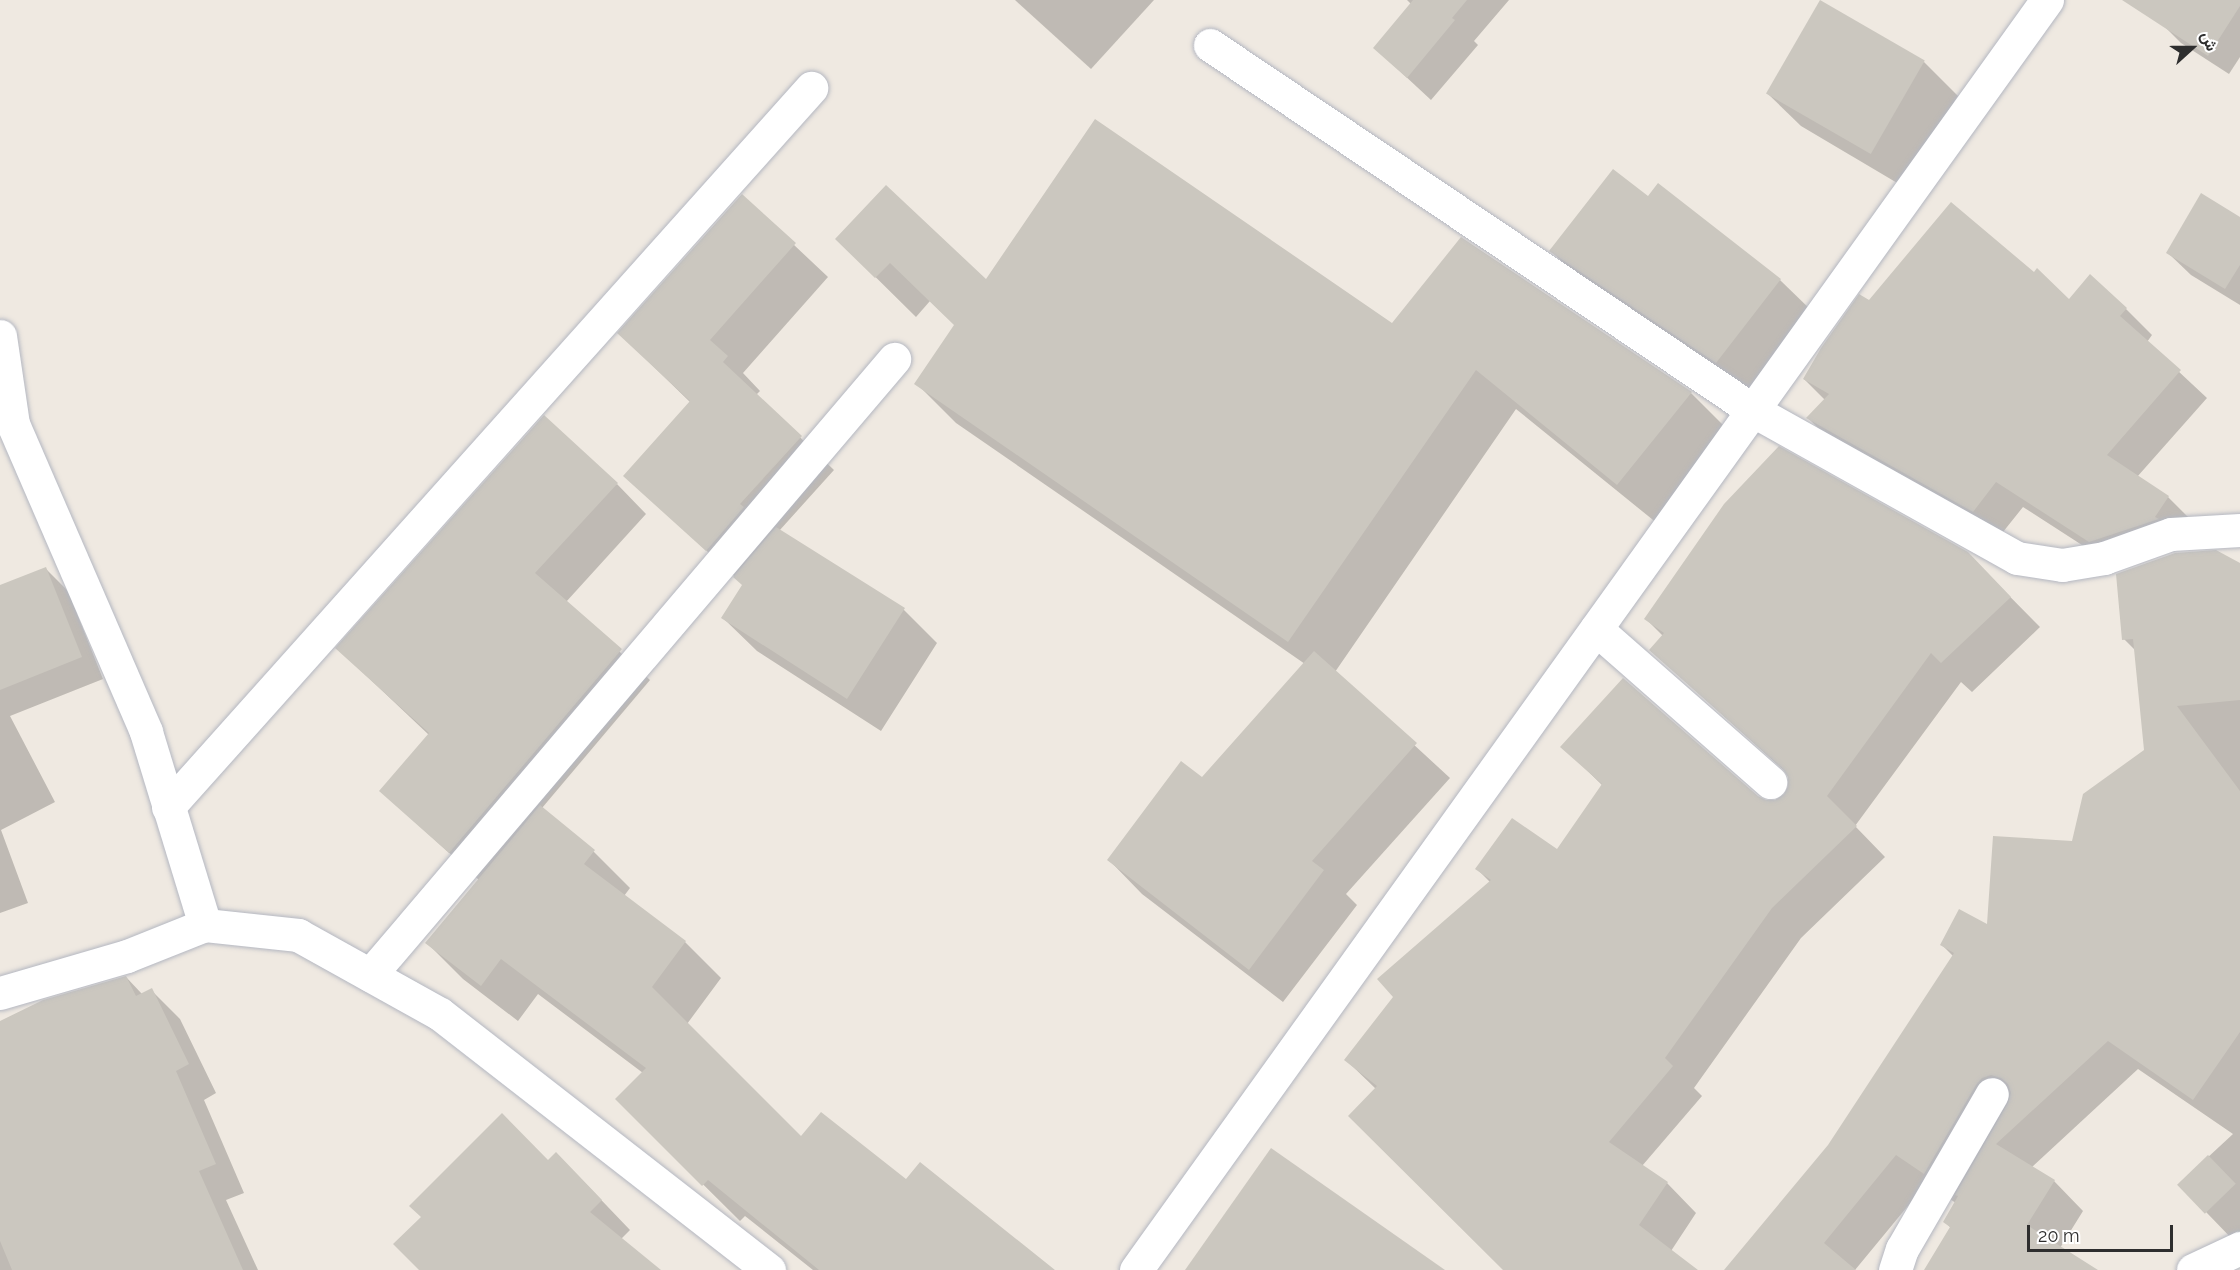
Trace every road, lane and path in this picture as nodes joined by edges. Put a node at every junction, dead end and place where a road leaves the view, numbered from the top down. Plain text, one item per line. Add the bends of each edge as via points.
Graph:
1 (2047, 0) edge
2 (1210, 45) dead end
3 (811, 88) dead end
4 (0, 336) edge
5 (894, 358) dead end
6 (1754, 411) junction
7 (2240, 530) edge
8 (1596, 629) junction
9 (1770, 782) dead end
10 (168, 807) junction
11 (206, 926) junction
12 (370, 975) junction
13 (0, 993) edge
14 (1992, 1094) dead end
15 (2240, 1248) edge
16 (769, 1270) edge
17 (1136, 1270) edge
18 (1895, 1270) edge
19 (2193, 1270) edge

1 - 6 street
2 - 6 street
3 - 10 street
4 - 10 street via 13,424 146,732
5 - 12 street
6 - 7 street via 2017,558 2062,565 2104,558 2171,534
6 - 8 street
8 - 9 street
8 - 17 street
10 - 11 street
11 - 12 street via 298,934
11 - 13 street via 127,956
12 - 16 street via 440,1014
14 - 18 street via 1902,1249
15 - 19 street

